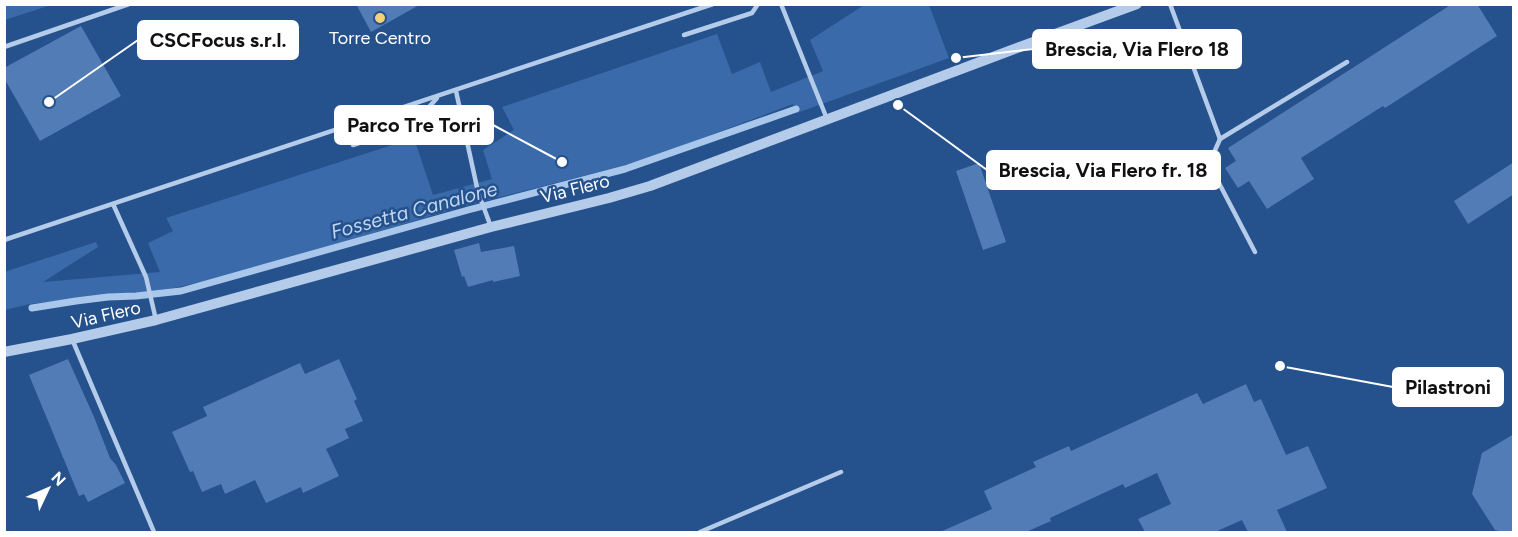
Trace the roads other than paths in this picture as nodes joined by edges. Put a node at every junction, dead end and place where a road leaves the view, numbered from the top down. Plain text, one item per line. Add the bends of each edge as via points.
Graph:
1 (129, 4) edge
2 (713, 4) edge
3 (758, 4) edge
4 (781, 4) edge
5 (1137, 4) edge
6 (1170, 4) edge
7 (684, 35) dead end
8 (4, 47) edge
9 (1347, 62) dead end
10 (456, 91) junction
11 (438, 97) junction
12 (826, 115) junction
13 (1221, 139) junction
14 (353, 145) dead end
15 (113, 204) junction
16 (491, 227) junction
17 (4, 240) edge
18 (1254, 252) dead end
19 (156, 320) junction
20 (72, 339) junction
21 (4, 352) edge
22 (841, 472) dead end
23 (154, 532) edge
24 (700, 532) edge

1 - 8 lane
2 - 10 lane
3 - 7 lane via 752,13
4 - 12 lane
5 - 12 street, Via Flero
6 - 13 lane
9 - 13 lane
10 - 11 lane
10 - 16 lane via 478,192
11 - 14 lane via 414,124
11 - 15 lane
12 - 16 street, Via Flero via 650,186
13 - 18 lane via 1209,164
15 - 17 lane
15 - 19 lane via 146,277
16 - 19 street, Via Flero
19 - 20 street, Via Flero
20 - 21 street, Via Flero
20 - 23 lane
22 - 24 lane

